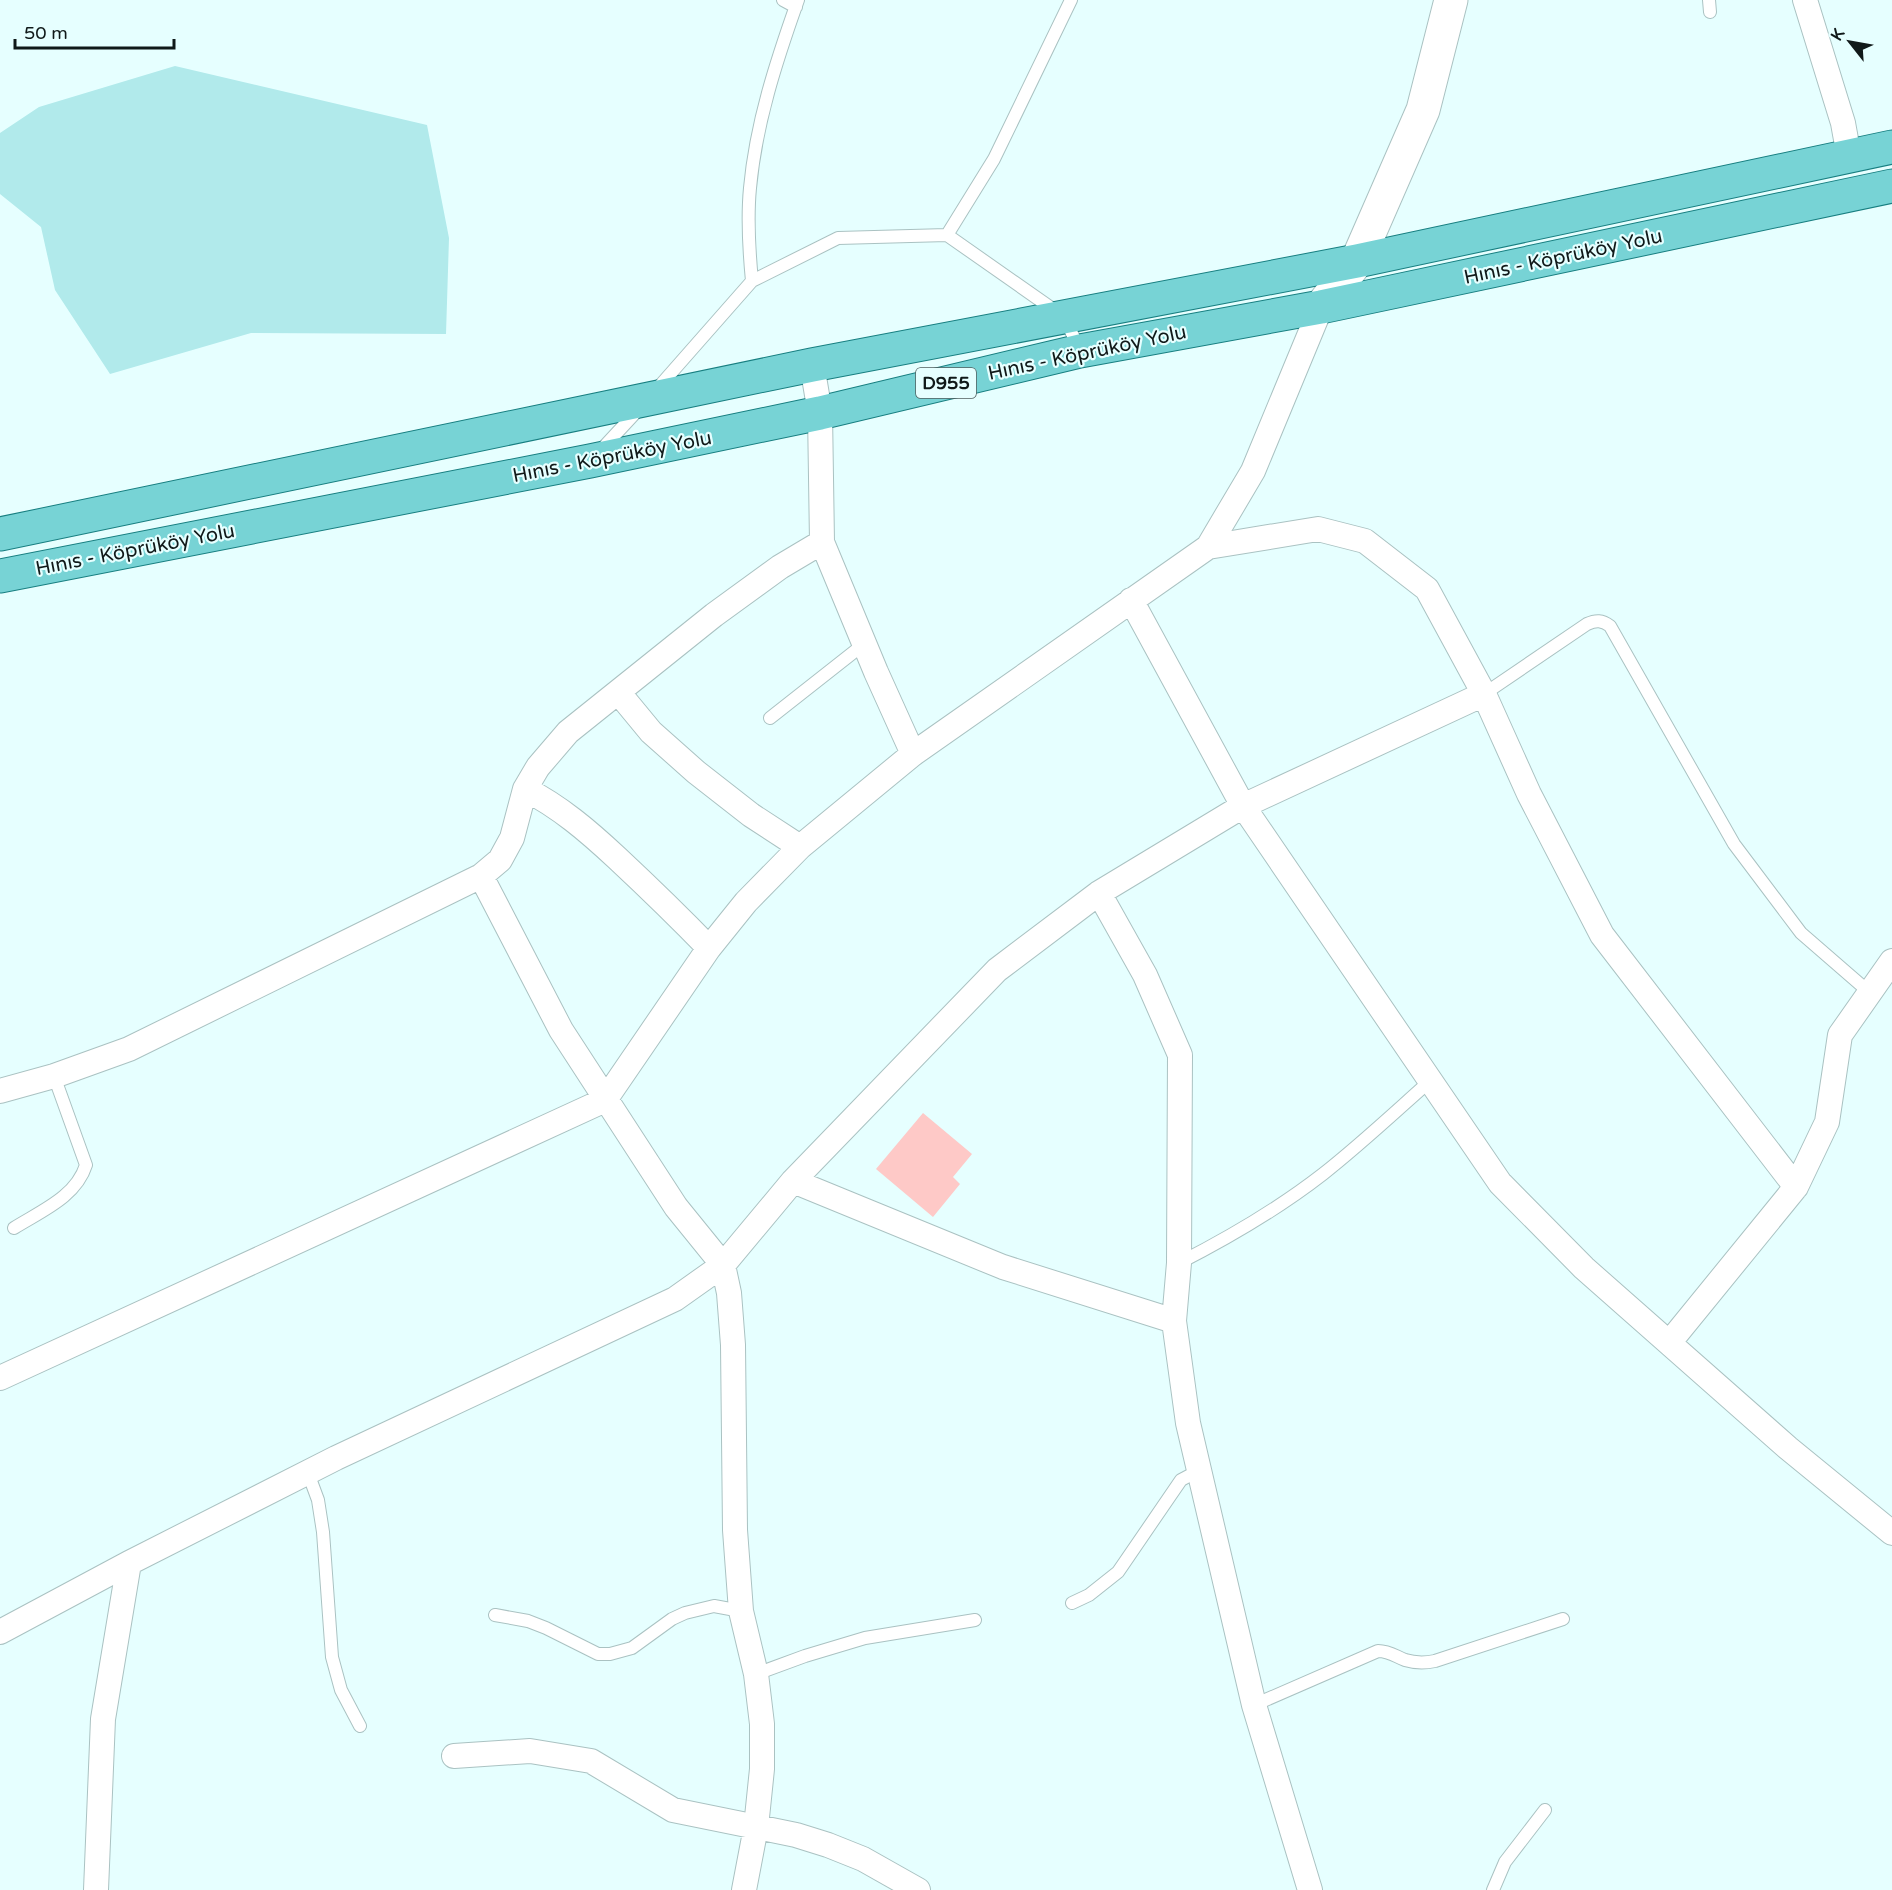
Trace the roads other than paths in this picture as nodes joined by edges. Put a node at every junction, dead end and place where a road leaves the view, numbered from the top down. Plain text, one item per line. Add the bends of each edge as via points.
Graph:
1 (783, 0) edge
2 (1071, 0) edge
3 (1451, 0) edge
4 (1805, 0) edge
5 (797, 3) edge
6 (1892, 147) edge
7 (1849, 156) junction
8 (1892, 186) edge
9 (947, 235) junction
10 (1357, 261) junction
11 (752, 281) junction
12 (1321, 307) junction
13 (1064, 317) junction
14 (1080, 351) junction
15 (812, 365) junction
16 (648, 399) junction
17 (820, 413) junction
18 (591, 461) junction
19 (0, 534) edge
20 (822, 542) junction
21 (1208, 547) junction
22 (0, 576) edge
23 (1131, 600) junction
24 (864, 644) junction
25 (618, 692) junction
26 (1484, 693) junction
27 (770, 718) dead end
28 (913, 754) junction
29 (525, 789) junction
30 (1243, 806) junction
31 (800, 847) junction
32 (481, 876) junction
33 (1099, 893) junction
34 (709, 948) junction
35 (1892, 961) edge
36 (1869, 992) junction
37 (54, 1076) junction
38 (1430, 1081) junction
39 (0, 1091) edge
40 (605, 1100) junction
41 (793, 1181) junction
42 (1796, 1187) junction
43 (14, 1228) dead end
44 (1179, 1263) junction
45 (723, 1265) junction
46 (1174, 1321) junction
47 (1669, 1343) junction
48 (0, 1378) edge
49 (1200, 1470) junction
50 (309, 1473) junction
51 (1892, 1533) edge
52 (129, 1563) junction
53 (1072, 1604) dead end
54 (741, 1611) junction
55 (495, 1615) dead end
56 (1563, 1619) dead end
57 (975, 1620) dead end
58 (0, 1632) edge
59 (756, 1674) junction
60 (1254, 1705) junction
61 (360, 1726) dead end
62 (454, 1756) dead end
63 (1545, 1810) dead end
64 (756, 1827) junction
65 (96, 1890) edge
66 (744, 1890) edge
67 (918, 1890) edge
68 (1310, 1890) edge
69 (1493, 1890) edge

1 - 5 lane
2 - 9 lane via 993,159
3 - 10 street via 1423,110
4 - 7 street via 1843,123
5 - 11 lane via 773,74 754,151 749,221
6 - 7 main road, Hınıs - Köprüköy Yolu / D955
7 - 10 main road, Hınıs - Köprüköy Yolu / D955
8 - 12 main road, Hınıs - Köprüköy Yolu / D955
9 - 11 lane via 838,238
9 - 13 lane
10 - 12 street
10 - 13 main road, Hınıs - Köprüköy Yolu / D955
11 - 16 lane
12 - 14 main road, Hınıs - Köprüköy Yolu / D955
12 - 21 street via 1253,471
13 - 14 lane
13 - 15 main road, Hınıs - Köprüköy Yolu / D955
14 - 17 main road, Hınıs - Köprüköy Yolu / D955
15 - 16 main road, Hınıs - Köprüköy Yolu / D955
15 - 17 street
16 - 18 lane
16 - 19 main road, Hınıs - Köprüköy Yolu / D955
17 - 18 main road, Hınıs - Köprüköy Yolu / D955
17 - 20 street
18 - 22 main road, Hınıs - Köprüköy Yolu / D955
20 - 24 street
20 - 25 street via 714,615
21 - 23 street
21 - 26 street via 1318,529 1365,541 1427,589
23 - 28 street
23 - 30 street
24 - 27 lane
24 - 28 street
25 - 29 street via 568,732
25 - 31 street via 651,732 696,772
26 - 30 street
26 - 36 lane via 1587,624 1593,621 1610,626 1734,844 1801,933
26 - 42 street via 1529,794 1602,935
28 - 31 street
29 - 32 street via 512,838 500,860
29 - 34 street via 580,824
30 - 33 street
30 - 38 street
31 - 34 street via 746,902
32 - 37 street via 129,1049
32 - 40 street via 561,1030
33 - 41 street via 997,970
33 - 44 street via 1145,975 1180,1055
34 - 40 street
35 - 36 street
36 - 42 street via 1840,1035 1827,1122
37 - 39 street
37 - 43 lane via 86,1165 69,1193
38 - 44 lane via 1324,1173 1230,1237
38 - 47 street via 1500,1183 1584,1268
40 - 45 street via 676,1207
40 - 48 street
41 - 45 street
41 - 46 street via 1003,1267
42 - 47 street
44 - 46 street
45 - 50 street via 675,1299
45 - 54 street via 733,1345 735,1530
46 - 49 street via 1188,1423
47 - 51 street
49 - 53 lane via 1181,1480 1118,1572
49 - 60 street
50 - 52 street
50 - 61 lane via 323,1532 332,1657 341,1690
52 - 58 street
52 - 65 street via 104,1719
54 - 55 lane via 714,1606 685,1613 632,1648 610,1654 598,1654 528,1621
54 - 59 street
56 - 60 lane via 1435,1661 1418,1662 1378,1651
57 - 59 lane via 865,1638
59 - 64 street via 762,1735
60 - 68 street
62 - 64 street via 530,1751 591,1761 673,1810
63 - 69 lane via 1505,1862
64 - 66 street
64 - 67 street via 828,1845 863,1859

